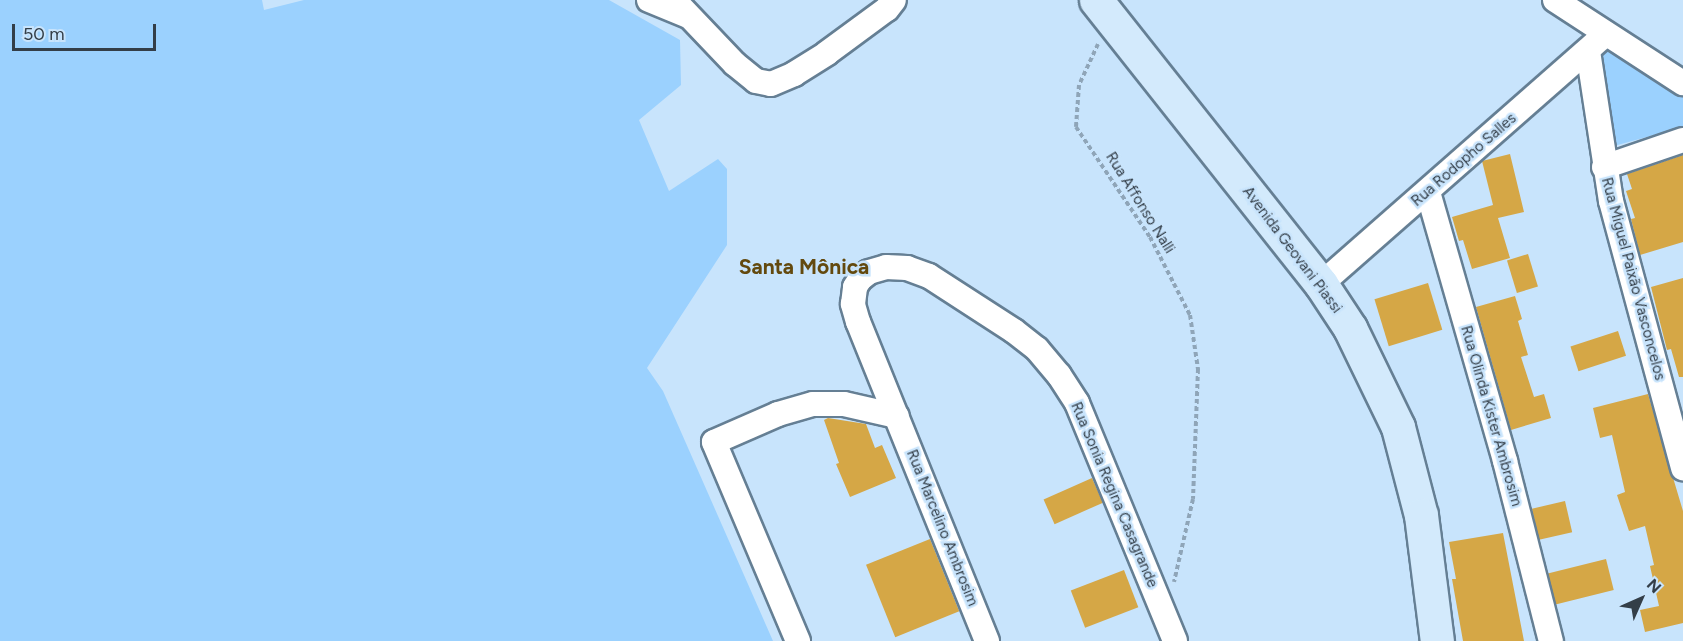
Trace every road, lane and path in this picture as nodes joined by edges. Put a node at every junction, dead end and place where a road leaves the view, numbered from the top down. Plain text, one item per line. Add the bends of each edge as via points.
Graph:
1 (649, 0) edge
2 (894, 0) edge
3 (1555, 0) edge
4 (682, 8) edge
5 (1103, 10) edge
6 (1606, 34) junction
7 (1588, 51) junction
8 (1683, 82) edge
9 (1683, 140) edge
10 (1604, 167) junction
11 (1428, 192) junction
12 (1321, 284) junction
13 (897, 416) junction
14 (1683, 468) edge
15 (1165, 618) junction
16 (798, 641) edge
17 (987, 641) edge
18 (1156, 641) edge
19 (1175, 641) edge
20 (1437, 641) edge
21 (1551, 641) edge

1 - 4 street
2 - 4 street via 827,52 771,84 756,81 735,64
3 - 6 street
5 - 12 main road, Avenida Geovani Piassi
5 - 15 path, Rua Affonso Nalli via 1079,85 1076,127 1150,237 1190,315 1198,369 1193,499
6 - 7 street, Rua Rodopho Salles
6 - 8 street
7 - 10 street, Rua Miguel Paixão Vasconcelos
7 - 11 street, Rua Rodopho Salles
9 - 10 street
10 - 14 street, Rua Miguel Paixão Vasconcelos
11 - 12 street, Rua Rodopho Salles
11 - 21 street, Rua Olinda Kister Ambrosim via 1505,461
12 - 20 main road, Avenida Geovani Piassi via 1350,328 1398,427 1421,515
13 - 15 street, Rua Sonia Regina Casagrande via 853,304 860,279 886,267 908,268 929,276 970,301 1037,349 1059,375 1077,403
13 - 16 street via 844,404 813,404 778,414 714,442
13 - 17 street, Rua Marcelino Ambrosim
15 - 18 street
15 - 19 street, Rua Sonia Regina Casagrande

